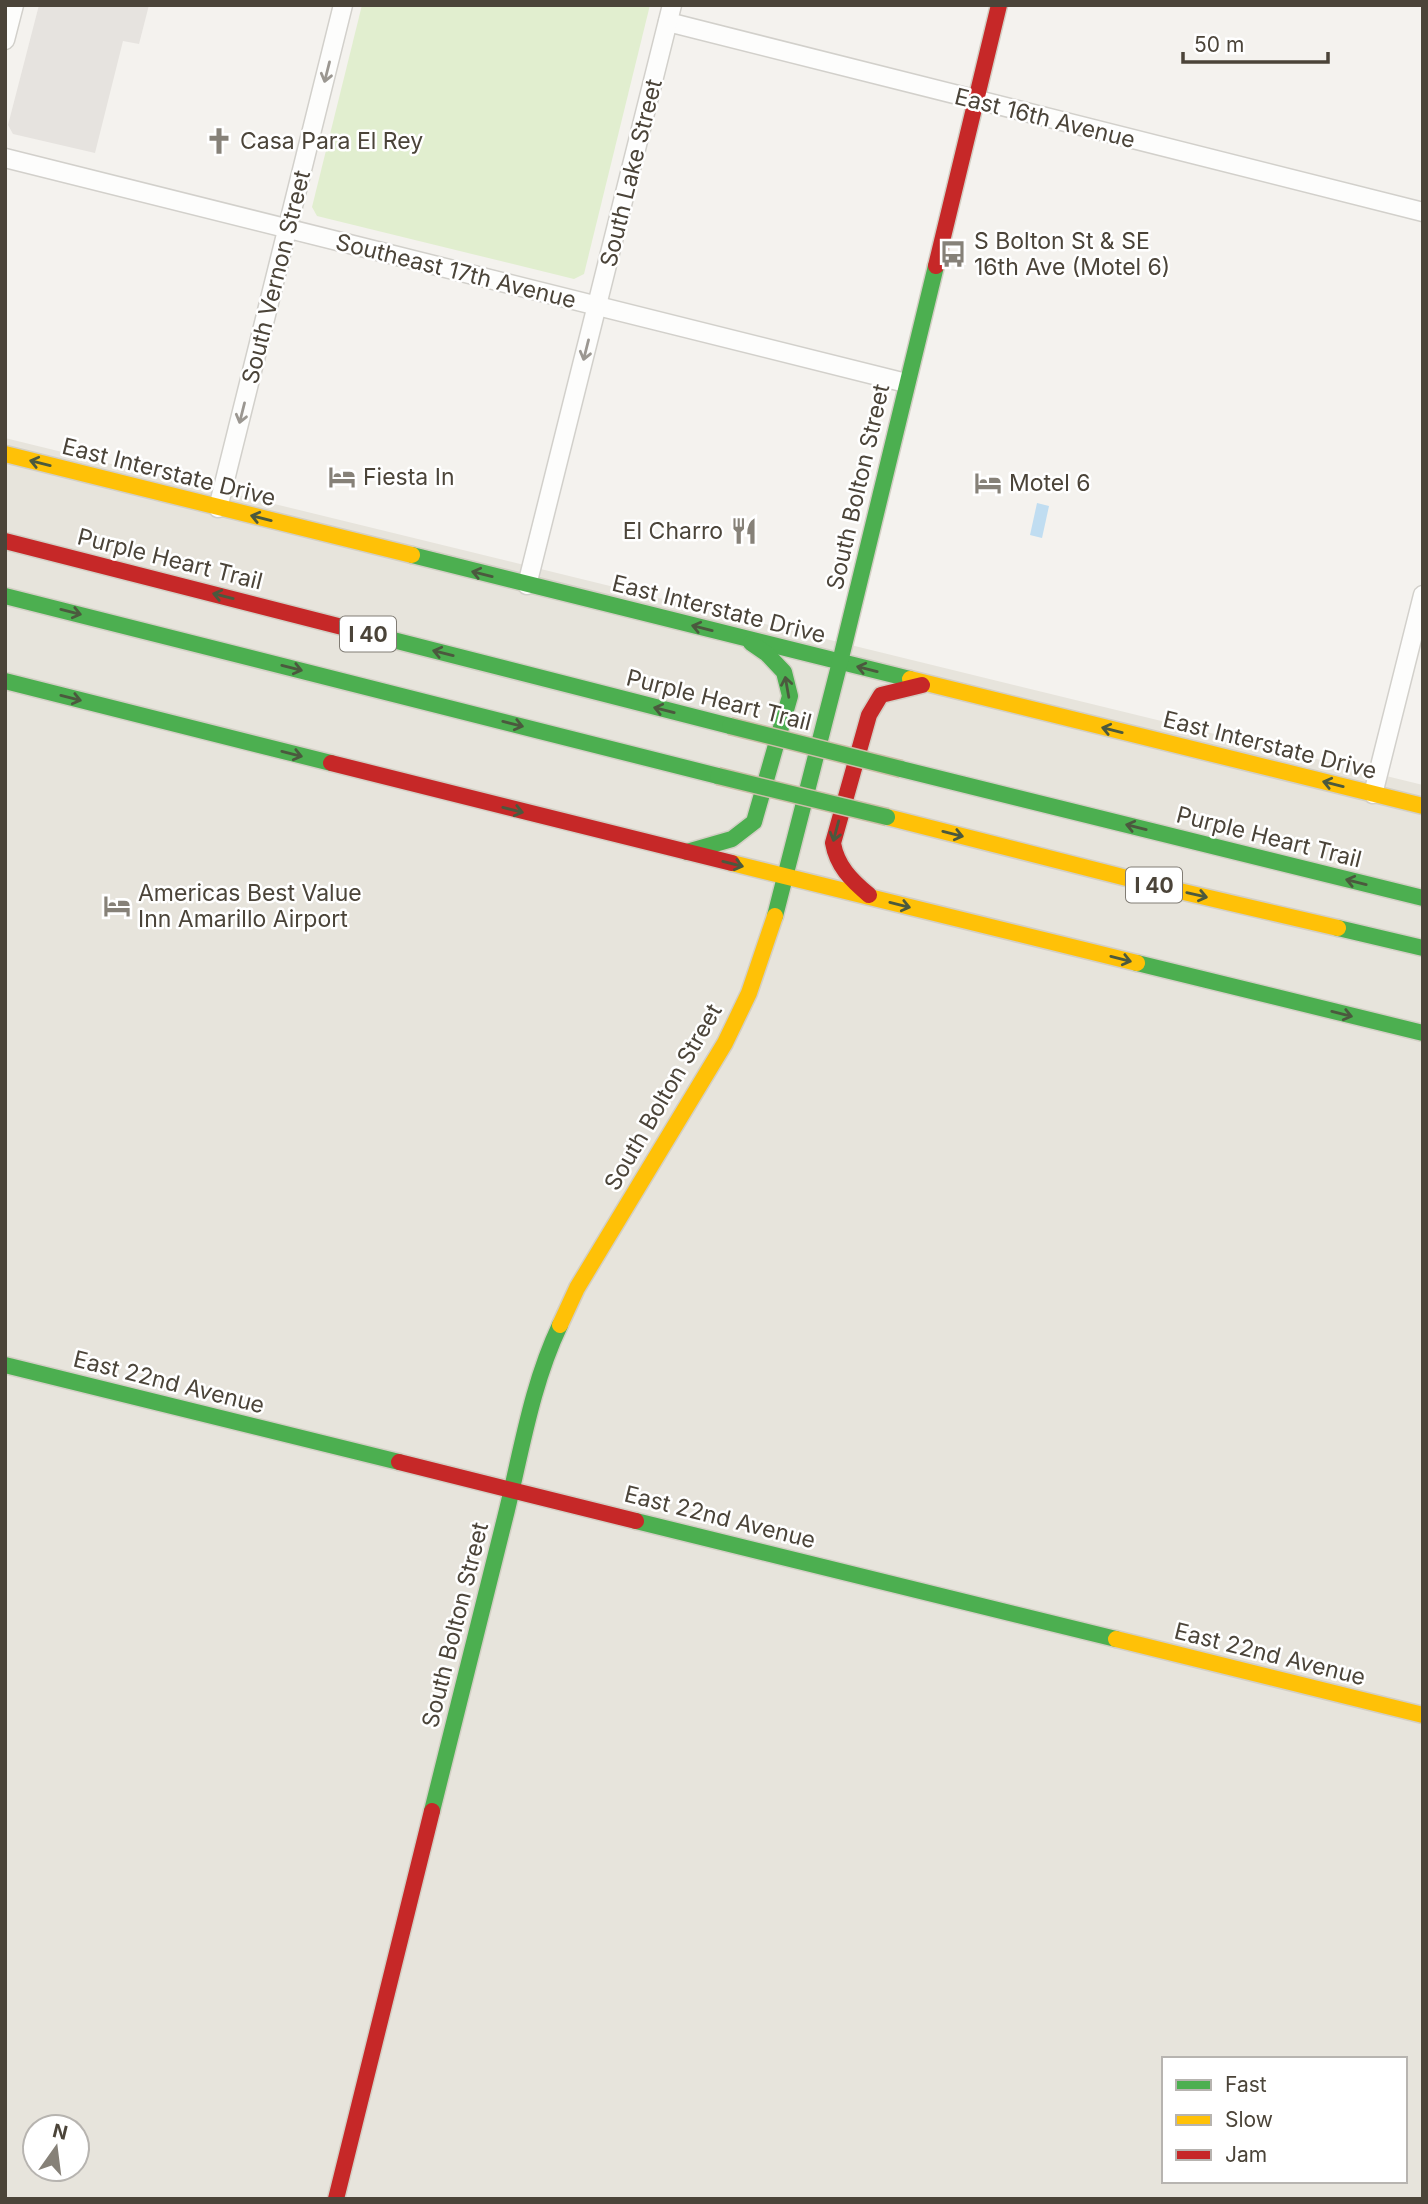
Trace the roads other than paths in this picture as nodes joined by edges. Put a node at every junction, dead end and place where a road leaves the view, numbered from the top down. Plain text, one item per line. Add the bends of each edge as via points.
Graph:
1 (14, 5) edge
2 (343, 5) edge
3 (999, 5) edge
4 (670, 14) edge
5 (5, 40) edge
6 (976, 100) junction
7 (5, 158) edge
8 (1423, 212) edge
9 (288, 228) junction
10 (597, 306) junction
11 (906, 383) junction
12 (5, 454) edge
13 (218, 508) junction
14 (5, 541) edge
15 (527, 585) junction
16 (1423, 595) edge
17 (5, 596) edge
18 (746, 639) junction
19 (840, 662) junction
20 (5, 681) edge
21 (926, 684) junction
22 (1373, 794) junction
23 (1423, 806) edge
24 (686, 852) junction
25 (786, 878) junction
26 (873, 898) junction
27 (1423, 898) edge
28 (1423, 948) edge
29 (1423, 1033) edge
30 (5, 1365) edge
31 (512, 1489) junction
32 (1423, 1715) edge
33 (336, 2199) edge

1 - 5 street
2 -> 9 street, South Vernon Street
3 - 6 main road, South Bolton Street
4 - 6 street, East 16th Avenue
4 - 10 street, South Lake Street
6 - 8 street, East 16th Avenue
6 - 11 main road, South Bolton Street
7 - 9 street, Southeast 17th Avenue
9 - 10 street, Southeast 17th Avenue
9 -> 13 street, South Vernon Street
10 - 11 street, Southeast 17th Avenue
10 -> 15 street, South Lake Street
11 - 19 main road, South Bolton Street
13 -> 12 main road, East Interstate Drive
15 -> 13 main road, East Interstate Drive
27 -> 14 main road, Purple Heart Trail / I 40, bridge
18 -> 15 main road, East Interstate Drive
16 - 22 street
17 -> 28 main road, I 40, bridge via 1158,886
18 - 19 main road, East Interstate Drive
24 -> 18 main road via 732,839 754,822 790,696 784,672
21 -> 19 main road, East Interstate Drive
19 - 25 main road, South Bolton Street
20 -> 24 main road
22 -> 21 main road, East Interstate Drive
21 -> 26 main road via 881,695 869,715 833,843 835,859 850,880
22 - 23 main road, East Interstate Drive
24 -> 25 main road
25 - 26 main road
25 - 31 main road, South Bolton Street via 761,961 725,1043 577,1288 550,1346 530,1407
26 -> 29 main road
30 - 31 main road, East 22nd Avenue
31 - 32 main road, East 22nd Avenue
31 - 33 main road, South Bolton Street

